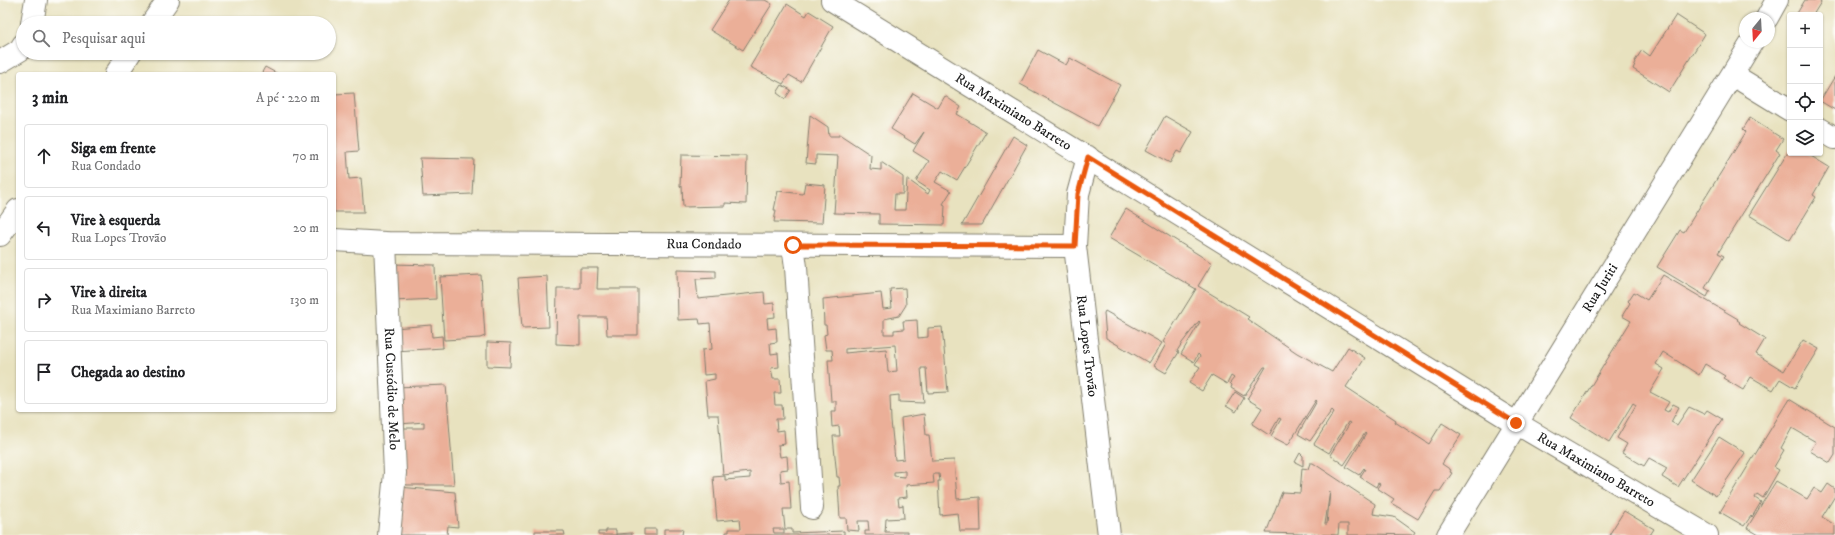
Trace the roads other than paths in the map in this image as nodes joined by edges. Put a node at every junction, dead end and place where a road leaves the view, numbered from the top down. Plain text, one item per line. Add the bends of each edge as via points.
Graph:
1 (36, 0) edge
2 (168, 0) edge
3 (832, 0) edge
4 (1777, 0) edge
5 (1770, 12) edge
6 (33, 16) edge
7 (157, 16) edge
8 (1749, 48) edge
9 (16, 52) edge
10 (125, 60) edge
11 (0, 62) edge
12 (117, 72) edge
13 (1733, 75) junction
14 (1787, 108) edge
15 (1823, 131) edge
16 (1835, 138) edge
17 (1088, 157) junction
18 (336, 240) edge
19 (385, 243) junction
20 (793, 245) junction
21 (1075, 246) junction
22 (1516, 423) junction
23 (812, 508) dead end
24 (389, 535) edge
25 (1109, 535) edge
26 (1448, 535) edge
27 (1707, 535) edge

1 - 6 street
2 - 7 street
3 - 17 street, Rua Maximiano Barreto
4 - 5 street
8 - 13 street, Rua Juriti
9 - 11 street
10 - 12 street
13 - 14 street
13 - 22 street, Rua Juriti
15 - 16 street
17 - 21 street, Rua Lopes Trovão via 1078,194
17 - 22 street, Rua Maximiano Barreto
18 - 19 street, Rua Condado
19 - 20 street, Rua Condado
19 - 24 street, Rua Custódio de Melo via 395,473
20 - 21 street, Rua Condado
20 - 23 street
21 - 25 street, Rua Lopes Trovão
22 - 26 street, Rua Juriti
22 - 27 street, Rua Maximiano Barreto

